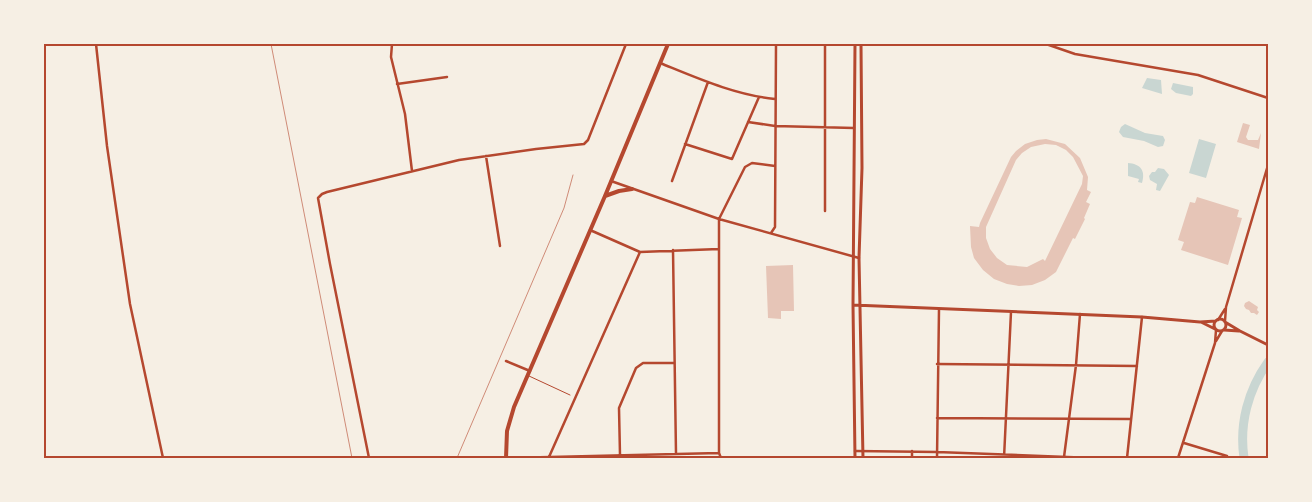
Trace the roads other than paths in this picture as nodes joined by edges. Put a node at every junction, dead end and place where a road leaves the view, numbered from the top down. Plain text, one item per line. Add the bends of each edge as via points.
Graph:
1 (96, 44) edge
2 (392, 44) edge
3 (626, 44) edge
4 (668, 44) edge
5 (776, 44) edge
6 (785, 44) edge
7 (826, 44) edge
8 (855, 44) edge
9 (861, 44) edge
10 (1046, 44) edge
11 (660, 63) junction
12 (447, 77) dead end
13 (708, 82) junction
14 (397, 84) junction
15 (759, 97) junction
16 (1268, 98) edge
17 (776, 99) junction
18 (854, 105) junction
19 (861, 105) junction
20 (748, 122) junction
21 (775, 126) junction
22 (825, 127) junction
23 (854, 128) junction
24 (685, 144) junction
25 (486, 156) junction
26 (1268, 165) edge
27 (775, 166) junction
28 (412, 171) junction
29 (611, 181) junction
30 (672, 181) dead end
31 (632, 189) junction
32 (605, 196) junction
33 (825, 211) dead end
34 (718, 219) junction
35 (590, 230) junction
36 (771, 233) junction
37 (500, 246) dead end
38 (719, 249) junction
39 (673, 250) junction
40 (640, 252) junction
41 (854, 257) junction
42 (859, 258) junction
43 (853, 305) junction
44 (860, 306) junction
45 (1226, 307) junction
46 (938, 309) junction
47 (1011, 312) junction
48 (1080, 314) junction
49 (1142, 317) junction
50 (1217, 320) junction
51 (1225, 321) junction
52 (1200, 322) junction
53 (1216, 329) junction
54 (1223, 331) junction
55 (1240, 331) junction
56 (1215, 342) junction
57 (1268, 346) edge
58 (506, 361) dead end
59 (675, 363) junction
60 (937, 364) junction
61 (1009, 365) junction
62 (1076, 365) junction
63 (1137, 366) junction
64 (530, 371) junction
65 (528, 376) junction
66 (570, 394) dead end
67 (937, 418) junction
68 (1007, 418) junction
69 (1069, 418) junction
70 (1131, 419) junction
71 (1184, 443) junction
72 (855, 451) junction
73 (863, 451) junction
74 (912, 451) junction
75 (937, 452) junction
76 (720, 453) junction
77 (676, 454) junction
78 (1004, 454) junction
79 (620, 455) junction
80 (549, 456) junction
81 (163, 458) edge
82 (369, 458) edge
83 (479, 458) edge
84 (484, 458) edge
85 (506, 458) edge
86 (721, 458) edge
87 (855, 458) edge
88 (863, 458) edge
89 (912, 458) edge
90 (937, 458) edge
91 (1004, 458) edge
92 (1064, 458) edge
93 (1093, 458) edge
94 (1126, 458) edge
95 (1178, 458) edge
96 (1226, 458) edge

1 - 81 street via 130,304
2 - 14 street
3 - 25 street via 587,143
4 - 11 main road
5 - 17 street
6 - 7 street
7 - 22 street
8 - 18 street
9 - 19 street
10 - 16 street via 1095,58 1198,75
11 - 13 street
11 - 29 main road
12 - 14 street
13 - 15 street
13 - 24 street
14 - 28 street via 405,114
15 - 17 street
15 - 20 street
17 - 21 street
18 - 19 street
18 - 23 street
19 - 42 street
20 - 21 street
20 - 24 street via 732,159
21 - 22 street
21 - 27 street
22 - 23 street
22 - 33 street
23 - 41 street
24 - 30 street
25 - 28 street
25 - 37 street
26 - 45 street
27 - 34 street via 752,163 745,166
27 - 36 street via 775,227
28 - 82 street via 322,194 318,198
29 - 31 street
29 - 32 main road
31 - 32 main road
31 - 34 street
32 - 35 main road
34 - 36 street
34 - 38 street
35 - 40 street
35 - 64 main road
36 - 41 street
38 - 39 street
38 - 76 street
39 - 40 street
39 - 59 street
40 - 80 street
41 - 42 street
41 - 43 street
42 - 44 street
43 - 44 street
43 - 72 street
44 - 46 street
44 - 73 street
45 - 50 street
45 - 51 street
46 - 47 street
46 - 60 street
47 - 48 street
47 - 61 street
48 - 49 street
48 - 62 street
49 - 52 street
49 - 63 street
50 - 51 street
50 - 52 street
50 - 53 street
51 - 54 street
51 - 55 street
52 - 53 street
53 - 54 street
53 - 56 street
54 - 55 street
54 - 56 street
55 - 57 street
56 - 71 street
58 - 64 street
59 - 77 street
59 - 79 street via 643,363 636,368 619,408
60 - 61 street
60 - 67 street
61 - 62 street
61 - 68 street
62 - 63 street
62 - 69 street
63 - 70 street
64 - 65 main road
65 - 66 lane
65 - 85 main road via 508,426
67 - 68 street
67 - 75 street
68 - 69 street
68 - 78 street
69 - 70 street
69 - 92 street
70 - 94 street
71 - 95 street
71 - 96 street
72 - 73 street
72 - 87 street
73 - 74 street
73 - 88 street
74 - 75 street
74 - 89 street
75 - 78 street
75 - 90 street
76 - 77 street
76 - 86 street
77 - 79 street
78 - 91 street
78 - 92 street
79 - 80 street
80 - 85 street
83 - 84 street
92 - 93 street

